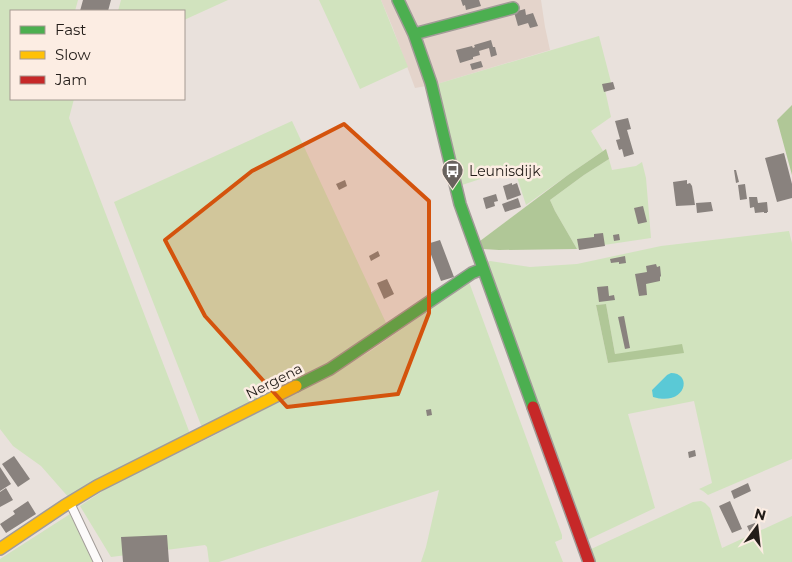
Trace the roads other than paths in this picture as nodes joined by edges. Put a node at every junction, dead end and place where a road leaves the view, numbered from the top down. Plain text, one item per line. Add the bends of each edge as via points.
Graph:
1 (398, 0) edge
2 (513, 8) dead end
3 (414, 34) junction
4 (482, 268) junction
5 (70, 503) junction
6 (0, 549) edge
7 (98, 562) edge
8 (589, 562) edge

1 - 3 street
2 - 3 street
3 - 4 street via 431,83 460,204
4 - 5 street, Nergena via 330,368 112,478
4 - 8 street
5 - 6 street, Nergena
5 - 7 street

